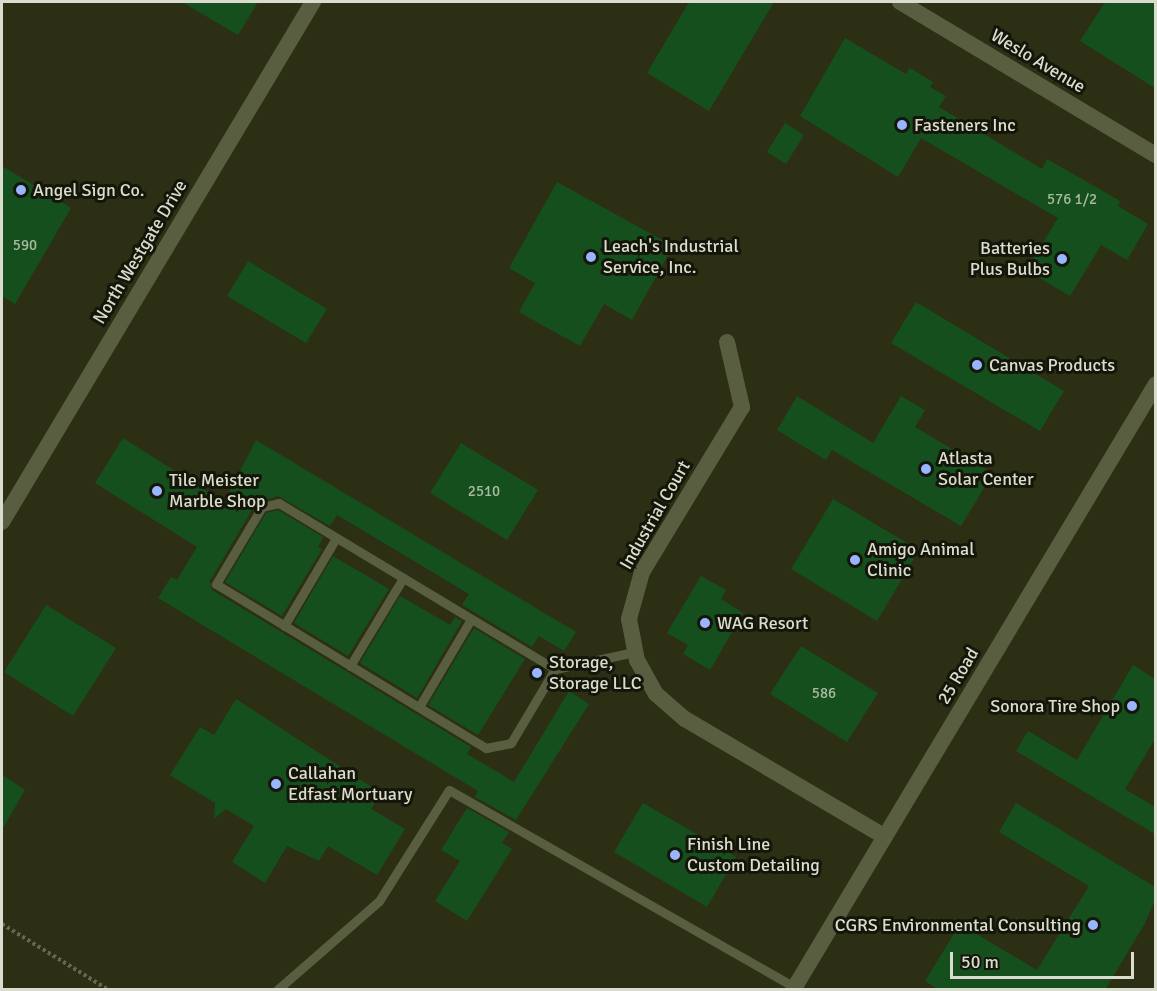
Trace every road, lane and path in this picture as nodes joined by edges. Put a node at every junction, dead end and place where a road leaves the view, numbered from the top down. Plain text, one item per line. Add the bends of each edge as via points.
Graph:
1 (313, 2) edge
2 (900, 2) edge
3 (1155, 155) edge
4 (727, 342) dead end
5 (1155, 384) edge
6 (2, 522) edge
7 (336, 538) junction
8 (403, 578) junction
9 (471, 619) junction
10 (284, 626) junction
11 (634, 652) junction
12 (350, 666) junction
13 (555, 669) junction
14 (419, 707) junction
15 (885, 837) junction
16 (2, 924) edge
17 (794, 989) edge
18 (109, 990) edge
19 (277, 990) edge

1 - 6 street, North Westgate Drive
2 - 3 street, Weslo Avenue
4 - 11 street, Industrial Court via 741,407 642,572 629,619
5 - 15 street, 25 Road
7 - 8 lane
7 - 10 lane
7 - 10 lane via 279,503 262,507 216,584
8 - 9 lane
8 - 12 lane
9 - 13 lane
9 - 14 lane
10 - 12 lane
11 - 13 lane
11 - 15 street, Industrial Court via 645,678 669,708
12 - 14 lane
13 - 14 lane via 511,743 486,748
15 - 17 street, 25 Road
16 - 18 path
17 - 19 lane via 449,790 379,901

